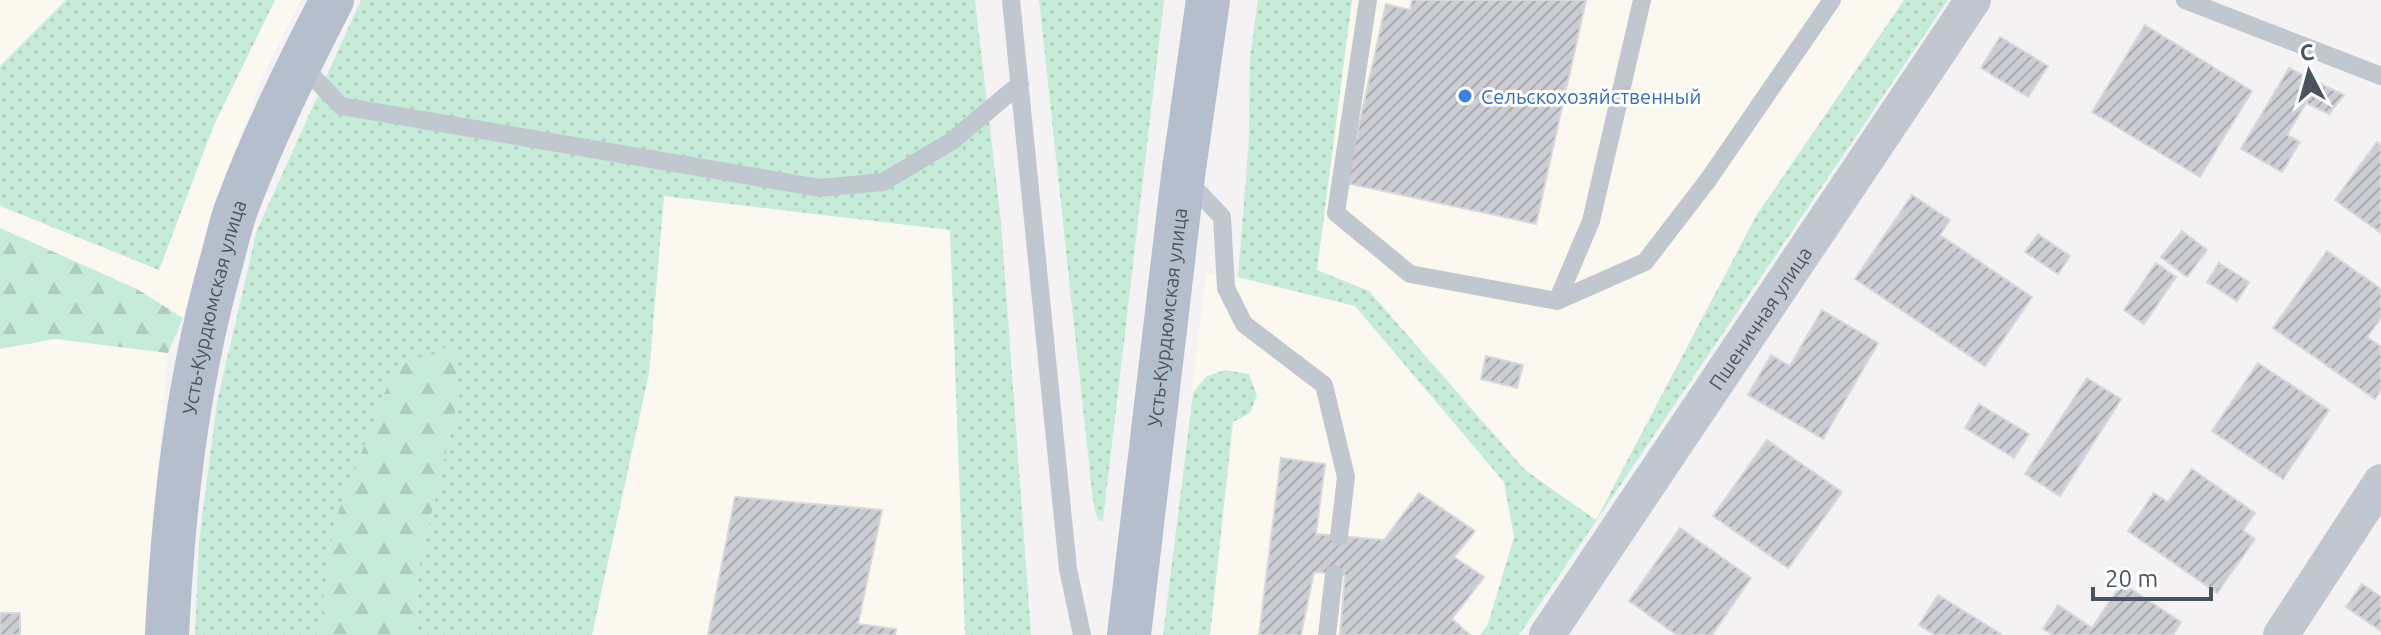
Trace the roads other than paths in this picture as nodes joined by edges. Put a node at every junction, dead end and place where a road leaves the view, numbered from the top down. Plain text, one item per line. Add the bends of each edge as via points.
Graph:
1 (332, 0) edge
2 (1011, 0) edge
3 (1208, 0) edge
4 (1368, 0) edge
5 (1642, 0) edge
6 (1832, 0) edge
7 (1973, 0) edge
8 (2185, 0) edge
9 (300, 63) junction
10 (2381, 76) edge
11 (1020, 84) junction
12 (1183, 176) junction
13 (1557, 301) junction
14 (2381, 482) edge
15 (1339, 537) dead end
16 (1334, 574) dead end
17 (167, 635) edge
18 (1082, 635) edge
19 (1129, 635) edge
20 (1327, 635) edge
21 (1547, 635) edge
22 (2281, 635) edge

1 - 9 main road, Усть-Курдюмская улица
2 - 11 lane
3 - 12 main road, Усть-Курдюмская улица
4 - 13 lane via 1336,213 1410,274
5 - 13 lane via 1591,221
6 - 13 lane via 1645,262
7 - 21 street, Пшеничная улица
8 - 10 lane
9 - 11 lane via 341,106 820,188 883,182 952,141
9 - 17 main road, Усть-Курдюмская улица via 237,207 208,312 189,397 171,543
11 - 18 lane via 1068,569
12 - 15 lane via 1222,217 1226,288 1244,324 1324,385 1346,477
12 - 19 main road, Усть-Курдюмская улица
14 - 22 street
16 - 20 lane

